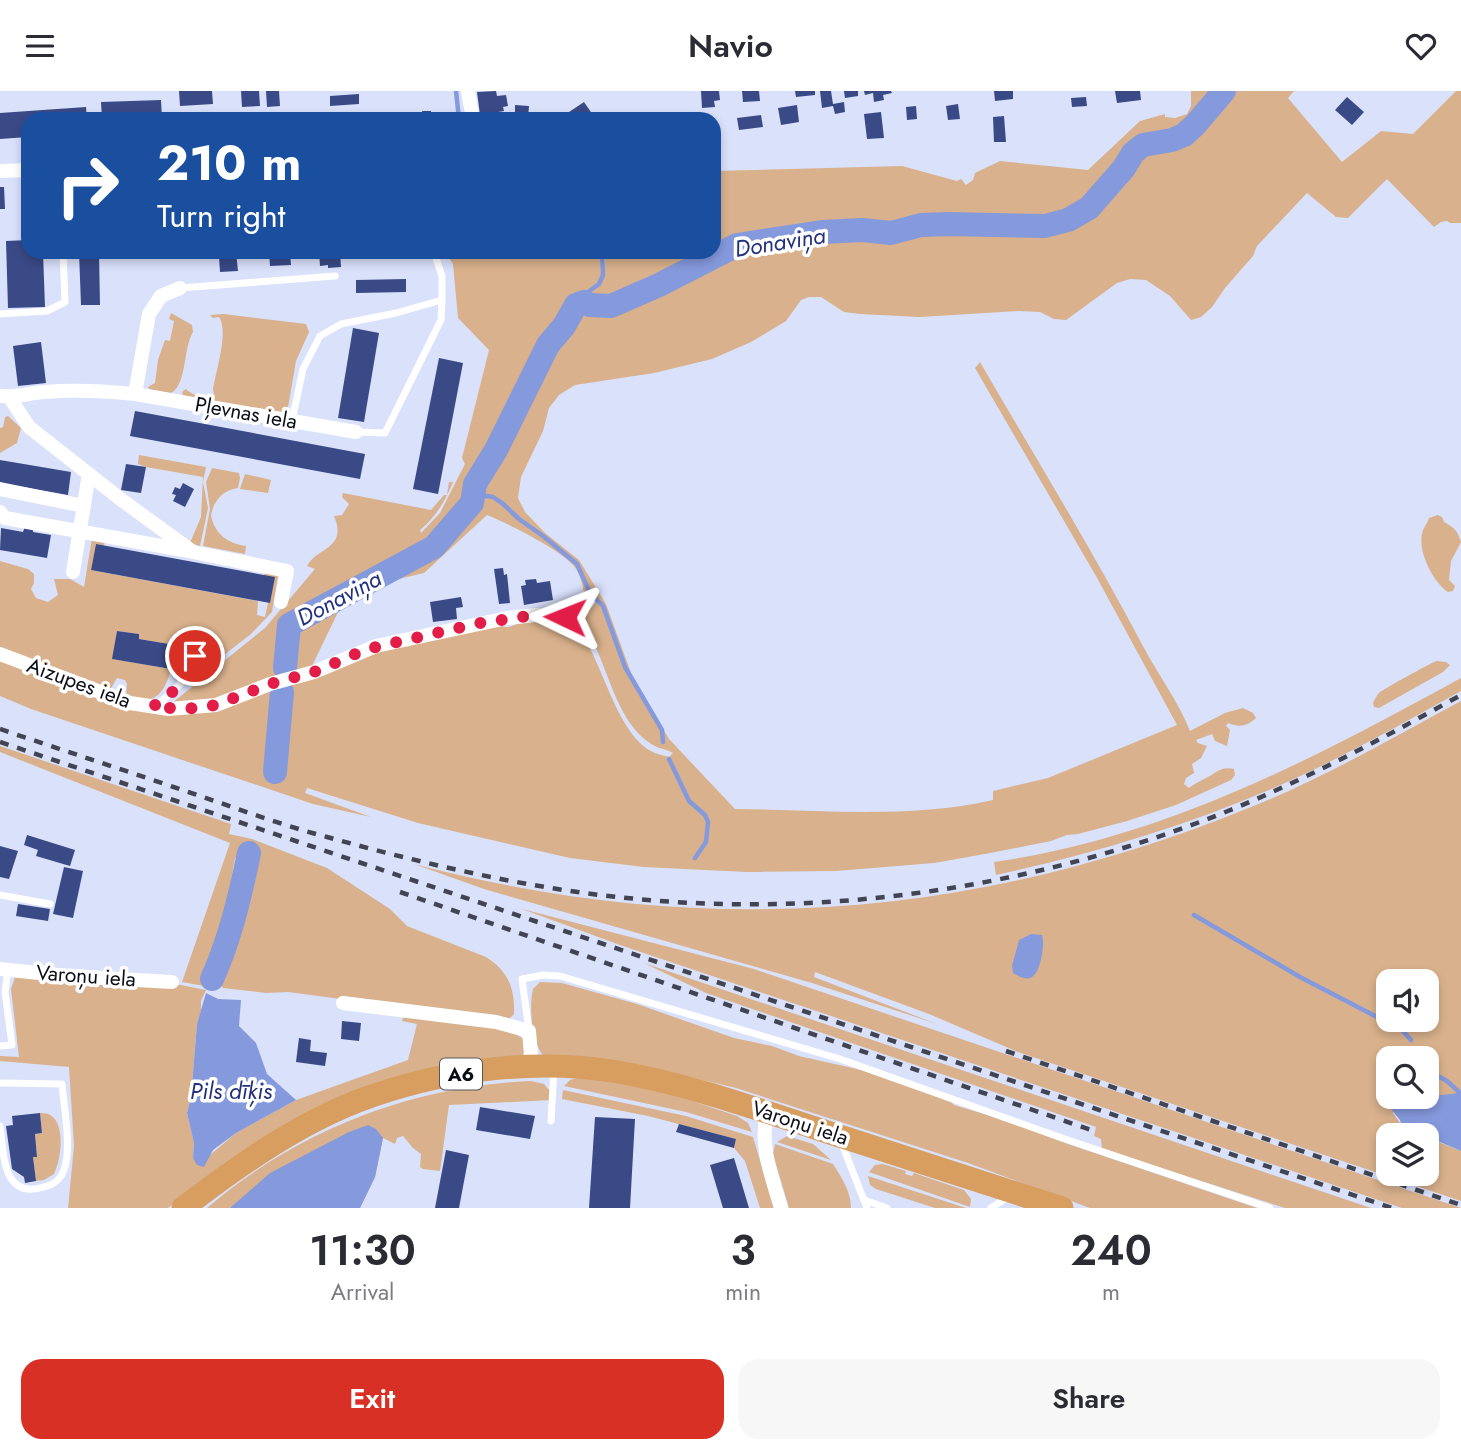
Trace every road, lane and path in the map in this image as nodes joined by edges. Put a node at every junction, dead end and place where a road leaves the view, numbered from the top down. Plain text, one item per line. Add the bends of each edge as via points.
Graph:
1 (468, 91) edge
2 (472, 112) edge
3 (21, 170) edge
4 (0, 171) edge
5 (63, 259) edge
6 (436, 259) edge
7 (335, 276) dead end
8 (180, 288) joint
9 (442, 300) junction
10 (0, 314) edge
11 (135, 394) junction
12 (5, 397) edge
13 (292, 421) junction
14 (356, 432) joint
15 (89, 474) junction
16 (0, 489) edge
17 (84, 506) junction
18 (0, 512) edge
19 (80, 531) junction
20 (194, 552) junction
21 (73, 572) dead end
22 (281, 602) dead end
23 (565, 617) dead end
24 (0, 654) edge
25 (195, 656) dead end
26 (152, 707) junction
27 (0, 895) edge
28 (50, 904) dead end
29 (4, 976) edge
30 (172, 982) dead end
31 (343, 1003) dead end
32 (529, 1031) junction
33 (0, 1046) edge
34 (543, 1067) junction
35 (0, 1083) edge
36 (767, 1112) junction
37 (551, 1121) dead end
38 (0, 1126) edge
39 (839, 1136) junction
40 (1014, 1193) junction
41 (866, 1204) edge
42 (183, 1208) edge
43 (782, 1208) edge
44 (887, 1208) edge
45 (991, 1208) edge
46 (1062, 1208) edge
47 (1270, 1208) edge

1 - 2 street
3 - 4 street
5 - 10 lane via 65,302 47,311
6 - 9 lane
7 - 8 lane
8 - 11 street via 161,296 149,314
9 - 13 lane via 341,324 320,336 303,369
9 - 14 lane via 441,320 386,433
11 - 12 street, Pļevnas iela via 44,392
11 - 13 street, Pļevnas iela
12 - 15 street via 29,427
13 - 14 street, Pļevnas iela
15 - 17 street
15 - 20 street
16 - 17 street
17 - 19 street
18 - 19 street via 5,518
19 - 20 street
19 - 21 street
20 - 22 street via 287,571
23 - 26 street, Aizupes iela via 536,615 480,623 367,649 216,705
24 - 26 street, Aizupes iela via 115,698
25 - 26 lane via 183,682
27 - 28 lane
29 - 30 street, Varoņu iela
29 - 33 lane via 12,1045
31 - 32 street via 496,1022
32 - 34 street
32 - 47 lane via 522,979 560,976 840,1059
34 - 36 highway, Varoņu iela / A6 via 639,1076
34 - 37 lane
34 - 42 highway, Varoņu iela / A6 via 444,1077 357,1102 288,1135
35 - 38 lane via 62,1084 67,1147 65,1168 58,1180 36,1189 13,1183
36 - 39 highway, Varoņu iela / A6
36 - 43 street via 765,1149
39 - 40 highway, Varoņu iela / A6
39 - 41 lane
40 - 45 lane
40 - 46 highway, Varoņu iela / A6
41 - 44 lane

